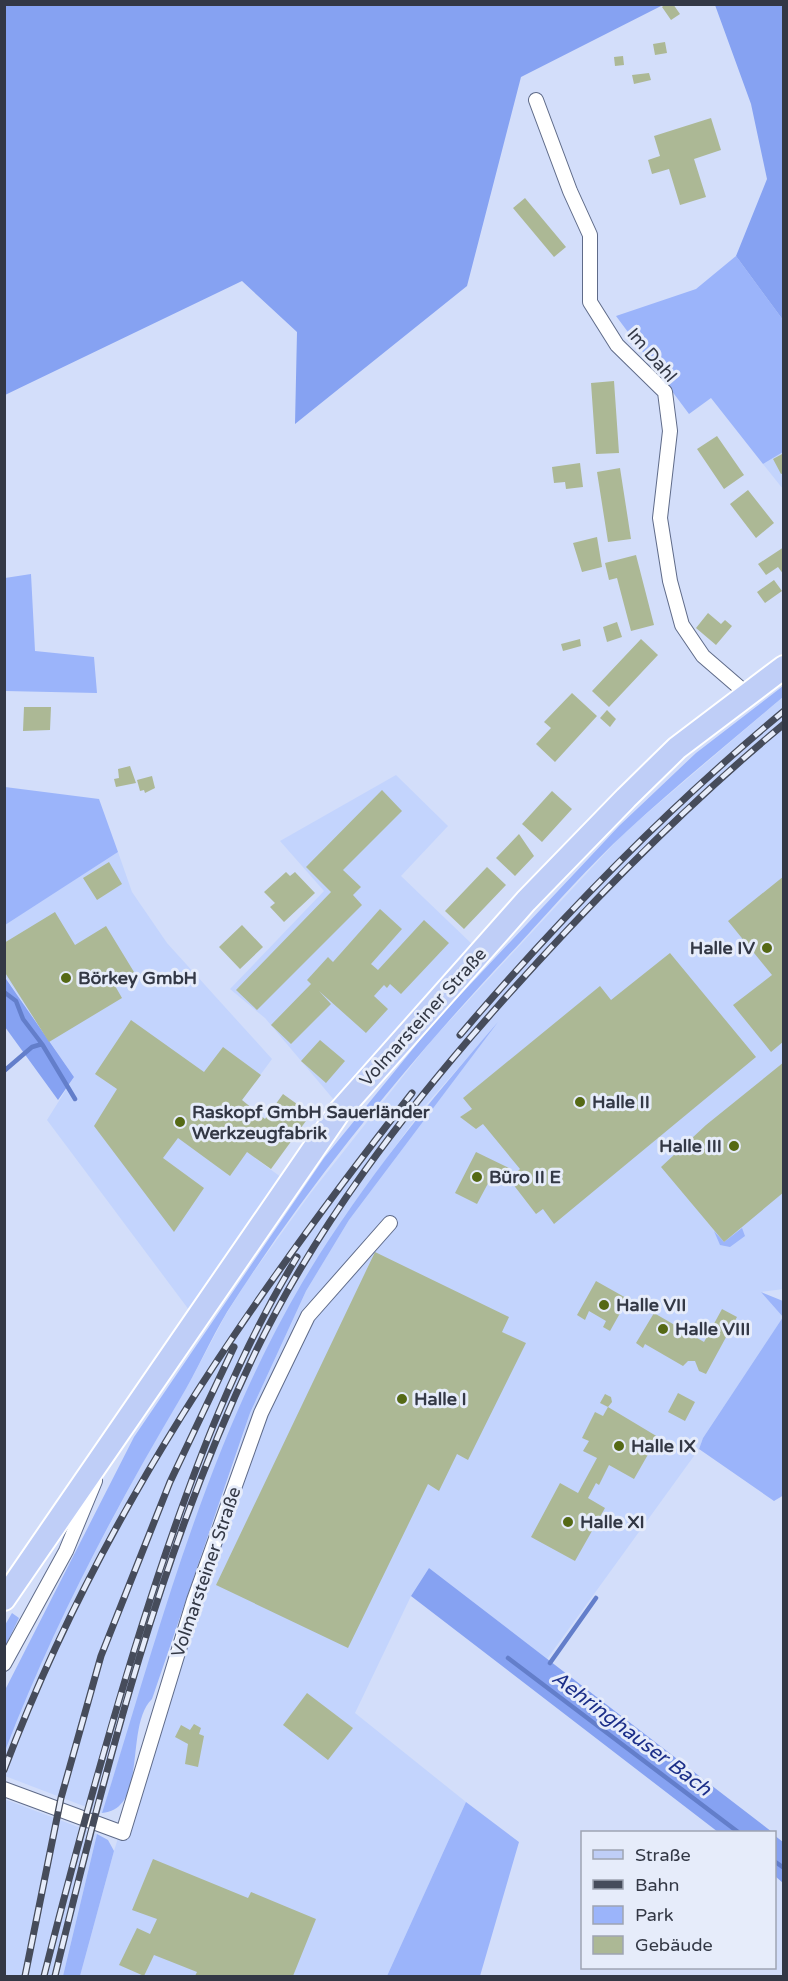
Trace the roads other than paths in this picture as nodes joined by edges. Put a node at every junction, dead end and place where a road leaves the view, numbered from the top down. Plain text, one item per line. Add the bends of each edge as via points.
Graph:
1 (536, 100) dead end
2 (783, 667) edge
3 (747, 694) junction
4 (390, 1223) dead end
5 (106, 1453) junction
6 (4, 1599) edge
7 (4, 1664) edge
8 (4, 1789) edge

1 - 3 street, Im Dahl via 590,235 590,302 617,345 665,392 670,431 660,518 682,625 704,656
2 - 3 main road, Volmarsteiner Straße
3 - 5 main road, Volmarsteiner Straße via 677,748 618,806 526,901 339,1112
4 - 8 street, Volmarsteiner Straße via 308,1316 261,1413 194,1600 123,1833
5 - 6 main road, Volmarsteiner Straße
5 - 7 street, Volmarsteiner Straße via 66,1551

